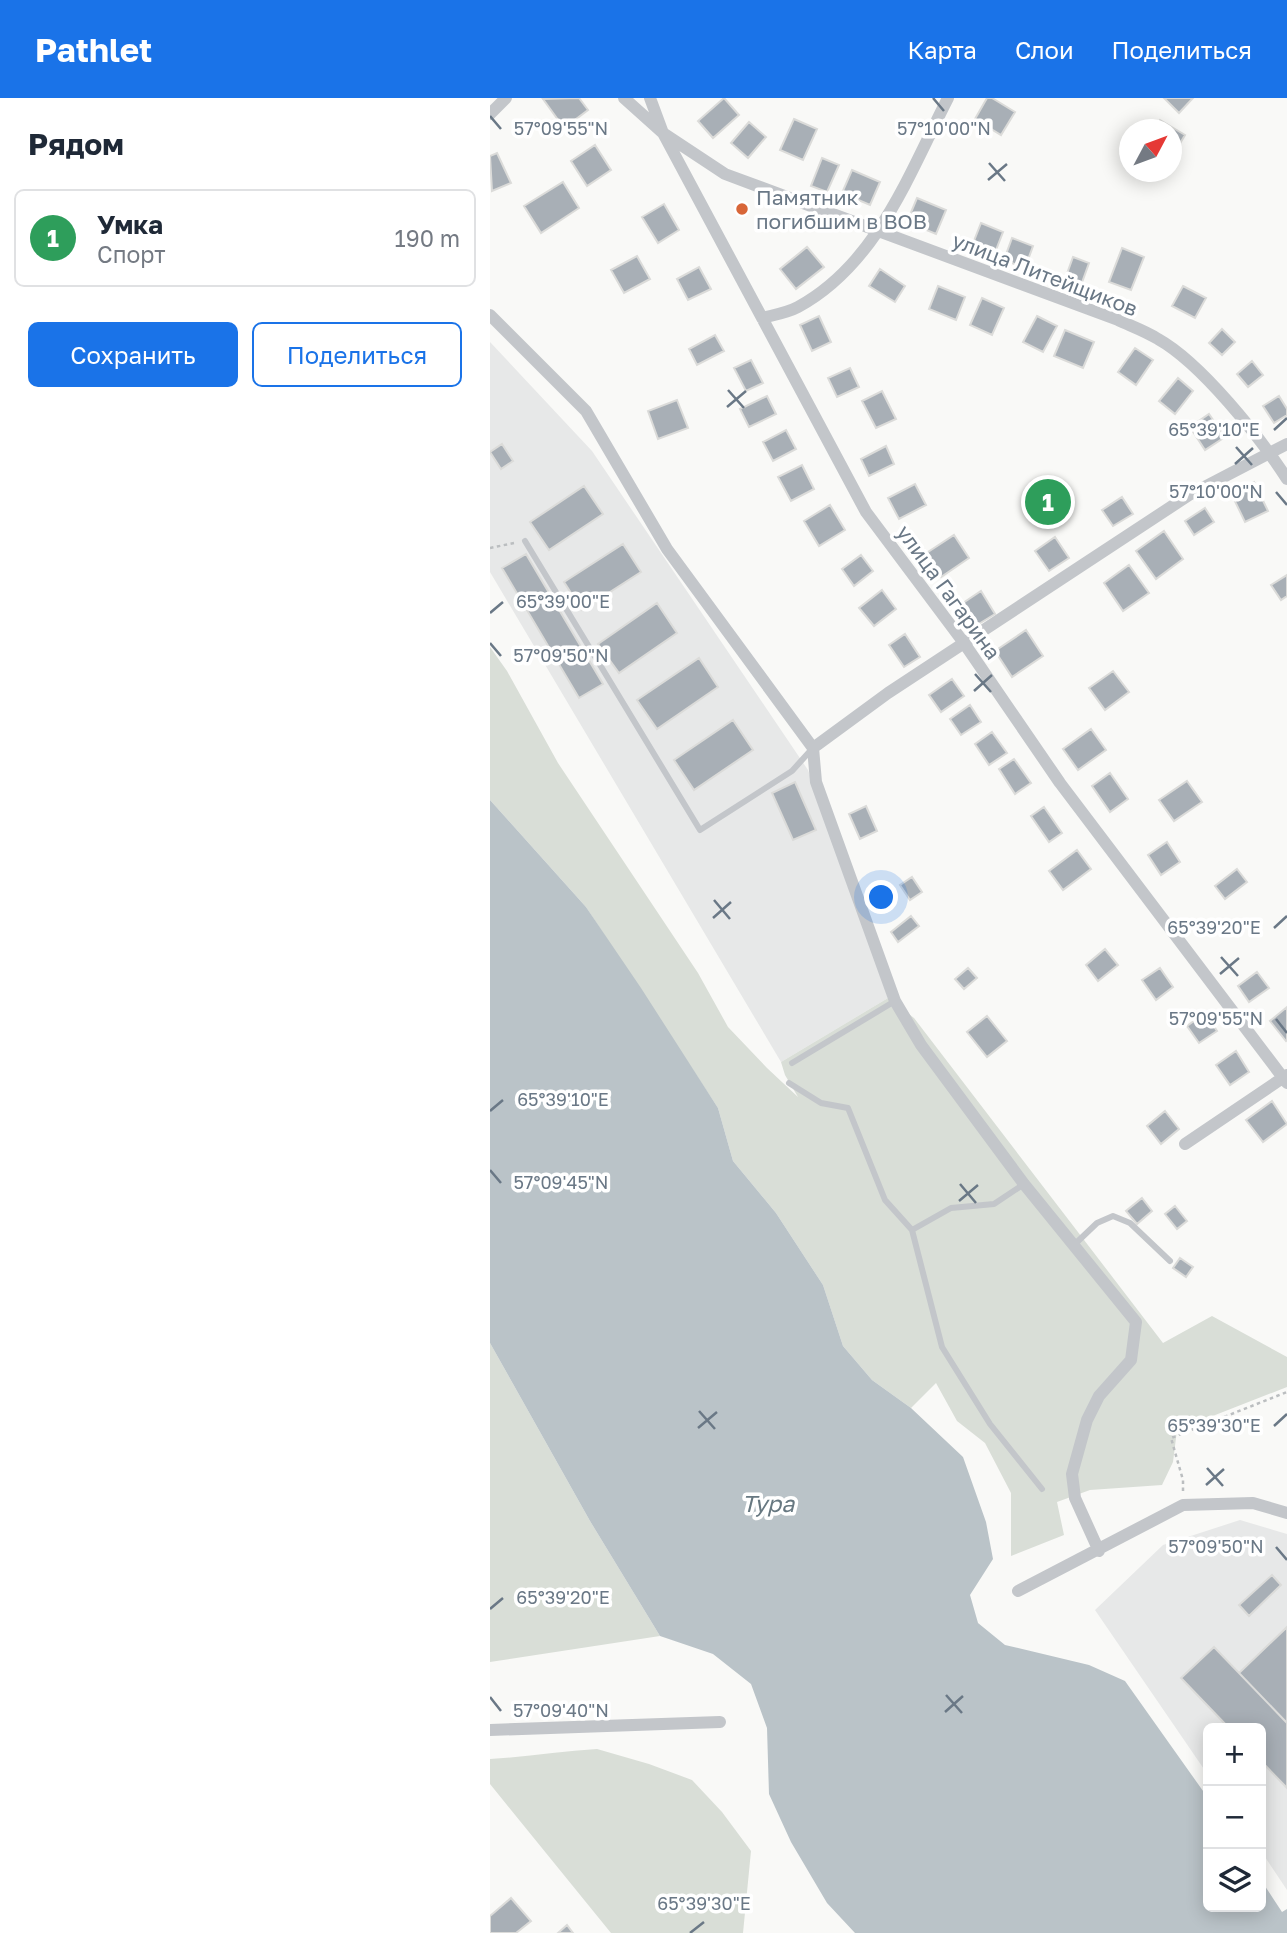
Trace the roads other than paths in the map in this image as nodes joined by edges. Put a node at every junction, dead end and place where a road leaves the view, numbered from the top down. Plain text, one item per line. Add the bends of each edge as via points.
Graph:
1 (506, 98) edge
2 (624, 98) edge
3 (650, 98) edge
4 (948, 98) edge
5 (490, 114) edge
6 (663, 133) junction
7 (878, 232) junction
8 (490, 315) edge
9 (762, 318) junction
10 (1287, 444) edge
11 (1271, 454) junction
12 (1287, 479) edge
13 (525, 541) road end
14 (964, 643) junction
15 (813, 748) junction
16 (895, 1001) junction
17 (792, 1063) dead end
18 (1286, 1079) edge
19 (789, 1083) dead end
20 (1185, 1144) dead end
21 (1024, 1184) junction
22 (912, 1230) junction
23 (1075, 1244) junction
24 (1170, 1261) dead end
25 (1042, 1489) dead end
26 (1287, 1513) edge
27 (1099, 1550) junction
28 (1018, 1591) dead end
29 (720, 1722) dead end
30 (490, 1730) edge

1 - 5 street
2 - 6 street, улица Гагарина
3 - 6 street
4 - 7 street
6 - 7 street, улица Литейщиков via 725,174
6 - 9 street, улица Гагарина
7 - 9 street via 835,282 796,308
7 - 11 street, улица Литейщиков via 1118,320 1160,340 1203,374
8 - 15 street via 586,411 667,549
9 - 14 street, улица Гагарина via 866,512
10 - 11 street
11 - 12 street, улица Литейщиков
11 - 14 street via 1189,495
13 - 15 lane via 699,830 792,771
14 - 15 street
14 - 18 street, улица Гагарина via 1060,783
15 - 16 street via 816,782
16 - 17 lane
16 - 21 street via 920,1045
18 - 20 street
19 - 22 lane via 821,1103 848,1108 885,1200
21 - 22 lane via 995,1204 951,1208
21 - 23 street
22 - 25 lane via 942,1347 990,1424
23 - 24 lane via 1097,1223 1113,1216 1130,1223
23 - 27 street via 1136,1322 1131,1360 1099,1396 1072,1474 1074,1498
26 - 27 street via 1253,1503 1183,1505
27 - 28 street
29 - 30 street

